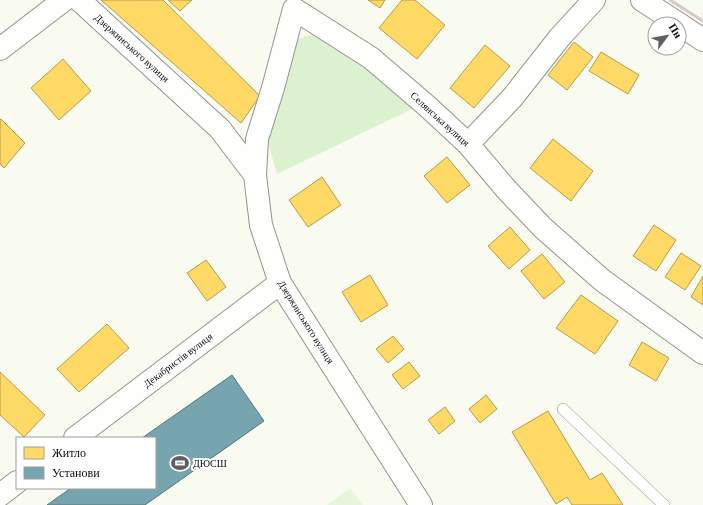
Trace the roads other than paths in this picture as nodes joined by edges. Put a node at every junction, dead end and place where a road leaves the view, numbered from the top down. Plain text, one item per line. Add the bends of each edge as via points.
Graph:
1 (64, 0) edge
2 (79, 0) edge
3 (594, 0) edge
4 (642, 0) edge
5 (296, 4) edge
6 (667, 16) edge
7 (687, 29) edge
8 (703, 40) edge
9 (0, 49) edge
10 (468, 144) junction
11 (255, 174) junction
12 (280, 283) junction
13 (703, 353) edge
14 (563, 409) dead end
15 (76, 437) edge
16 (16, 483) edge
17 (0, 495) edge
18 (421, 505) edge
19 (664, 505) edge

1 - 9 street
2 - 11 street, Дзержинського вулиця via 220,129
3 - 10 street via 560,36 512,98
4 - 6 street
5 - 10 street, Селянська вулиця via 371,58
5 - 11 street, Селянська вулиця via 257,139
7 - 8 street
10 - 13 street, Селянська вулиця via 543,228 602,280
11 - 12 street, Дзержинського вулиця via 261,225
12 - 15 street, Декабристів вулиця
12 - 18 street, Дзержинського вулиця
14 - 19 lane
16 - 17 street

